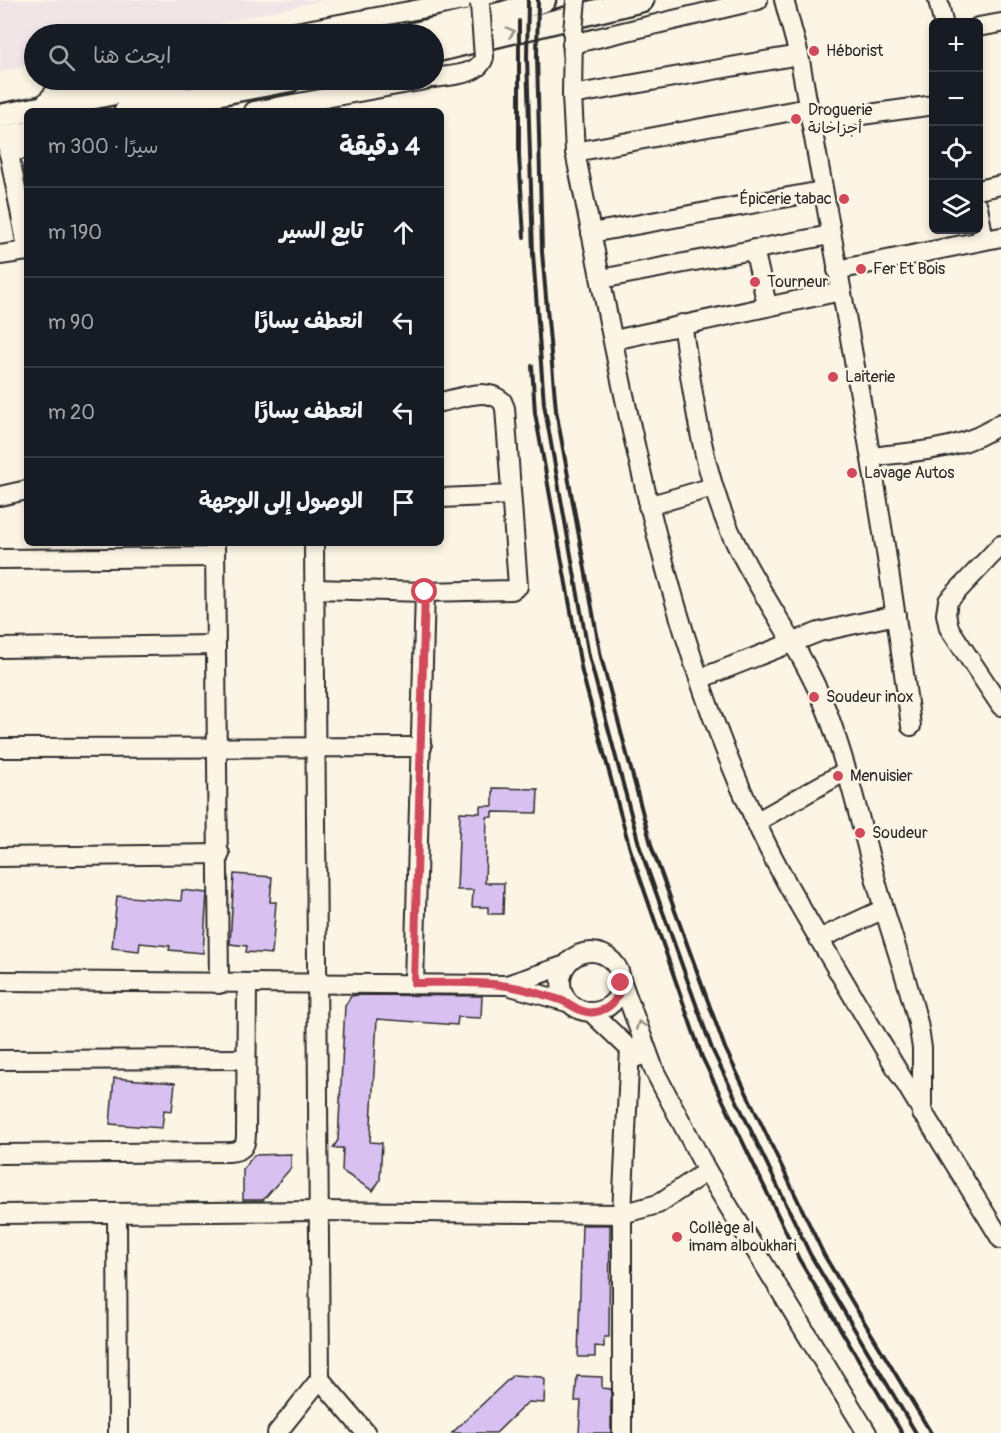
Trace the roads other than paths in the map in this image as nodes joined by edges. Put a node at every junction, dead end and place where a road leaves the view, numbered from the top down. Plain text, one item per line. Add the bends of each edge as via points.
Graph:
1 (544, 0) edge
2 (576, 0) edge
3 (642, 0) edge
4 (758, 0) edge
5 (784, 0) edge
6 (938, 0) edge
7 (474, 1) edge
8 (375, 8) edge
9 (942, 18) edge
10 (1001, 23) edge
11 (320, 24) edge
12 (983, 26) edge
13 (444, 27) edge
14 (573, 38) junction
15 (444, 49) edge
16 (799, 55) junction
17 (444, 76) edge
18 (58, 90) edge
19 (129, 90) edge
20 (237, 90) edge
21 (370, 90) edge
22 (572, 95) junction
23 (929, 105) edge
24 (42, 107) joint
25 (142, 108) edge
26 (271, 108) edge
27 (809, 115) junction
28 (24, 118) edge
29 (6, 128) edge
30 (24, 146) edge
31 (574, 152) junction
32 (1001, 186) edge
33 (983, 189) edge
34 (822, 191) junction
35 (983, 218) edge
36 (24, 232) edge
37 (591, 233) junction
38 (830, 235) junction
39 (993, 239) edge
40 (754, 249) junction
41 (24, 250) edge
42 (0, 255) edge
43 (837, 270) junction
44 (601, 279) junction
45 (841, 291) junction
46 (767, 305) junction
47 (681, 324) junction
48 (614, 340) junction
49 (444, 401) edge
50 (1001, 423) edge
51 (871, 457) junction
52 (714, 487) junction
53 (24, 491) edge
54 (511, 495) junction
55 (0, 496) edge
56 (444, 498) edge
57 (648, 506) junction
58 (1001, 545) edge
59 (314, 546) edge
60 (215, 550) edge
61 (0, 559) edge
62 (314, 589) junction
63 (425, 592) junction
64 (897, 615) junction
65 (793, 641) junction
66 (215, 645) junction
67 (0, 648) edge
68 (699, 679) junction
69 (1001, 706) edge
70 (911, 726) dead end
71 (422, 747) junction
72 (0, 748) edge
73 (316, 748) junction
74 (218, 749) junction
75 (846, 771) junction
76 (756, 822) junction
77 (220, 854) junction
78 (0, 857) edge
79 (884, 909) junction
80 (819, 939) junction
81 (566, 965) junction
82 (621, 980) junction
83 (0, 981) edge
84 (414, 983) junction
85 (219, 984) junction
86 (247, 984) junction
87 (319, 984) junction
88 (507, 986) junction
89 (567, 1002) junction
90 (592, 1012) junction
91 (630, 1048) junction
92 (246, 1059) junction
93 (0, 1060) edge
94 (655, 1072) junction
95 (922, 1114) junction
96 (0, 1154) edge
97 (707, 1171) junction
98 (318, 1210) junction
99 (117, 1213) junction
100 (622, 1214) junction
101 (0, 1215) edge
102 (1001, 1239) edge
103 (320, 1379) junction
104 (118, 1433) edge
105 (277, 1433) edge
106 (366, 1433) edge
107 (622, 1433) edge
108 (867, 1433) edge

1 - 13 main road
2 - 14 street, bridge
15 -> 3 main road
4 - 14 street
5 - 16 street
6 - 9 street
7 - 8 street
7 - 17 street, bridge via 484,57 477,69
8 - 11 street
10 - 12 street
14 - 22 street
16 - 22 street
16 - 27 street
18 - 24 street
19 - 24 main road
20 - 25 main road
21 - 26 street
22 - 31 street
23 - 27 street
27 - 31 street
27 - 34 street
28 - 29 main road
29 - 30 street
29 - 36 street
31 - 37 street
32 - 33 street
34 - 37 street
34 - 38 street
35 - 39 street
37 - 44 street
38 - 40 street
38 - 43 street
39 - 43 street
40 - 44 street
40 - 46 street
41 - 42 street
43 - 45 street
44 - 48 street
45 - 46 street
45 - 51 street
46 - 47 street
47 - 48 street
47 - 52 street via 699,429
48 - 57 street
49 - 54 street via 479,394 502,401
50 - 51 street via 953,446
51 - 64 street
52 - 57 street
52 - 65 street via 742,556
53 - 55 street
54 - 56 street
54 - 63 street via 517,588
57 - 68 street
58 - 69 street via 948,601 946,614 949,628
59 - 62 street
60 - 61 street
60 - 66 street
62 - 63 street
62 - 73 street
63 - 71 street
64 - 65 street
64 - 70 street
65 - 68 street
65 - 75 street via 828,714
66 - 67 street
66 - 74 street
68 - 76 street
71 - 73 street
71 - 84 street
72 - 74 street
73 - 74 street
73 - 87 street
74 - 77 street
75 - 76 street
75 - 79 street
76 - 80 street
77 - 78 street
77 - 85 street
79 - 80 street
79 - 95 street via 918,1023
80 - 95 street
81 - 82 street via 582,953 598,953 613,962
81 - 88 street
81 - 89 street via 561,983
82 - 90 street via 612,1004
94 -> 82 street
83 - 85 street
84 - 87 street
84 - 88 street
85 - 86 street
86 - 87 street
86 - 92 street
87 - 98 street
88 - 89 street
89 - 90 street via 580,1011
90 - 91 street
91 - 94 street
91 - 100 street
92 - 93 street
92 - 96 street via 246,1134 241,1150
94 - 97 street
95 - 102 street
97 - 100 street via 658,1204
97 - 108 street
98 - 99 street
98 - 100 street
98 - 103 street
99 - 101 street
99 - 104 street
100 - 107 street
103 - 105 street
103 - 106 street

